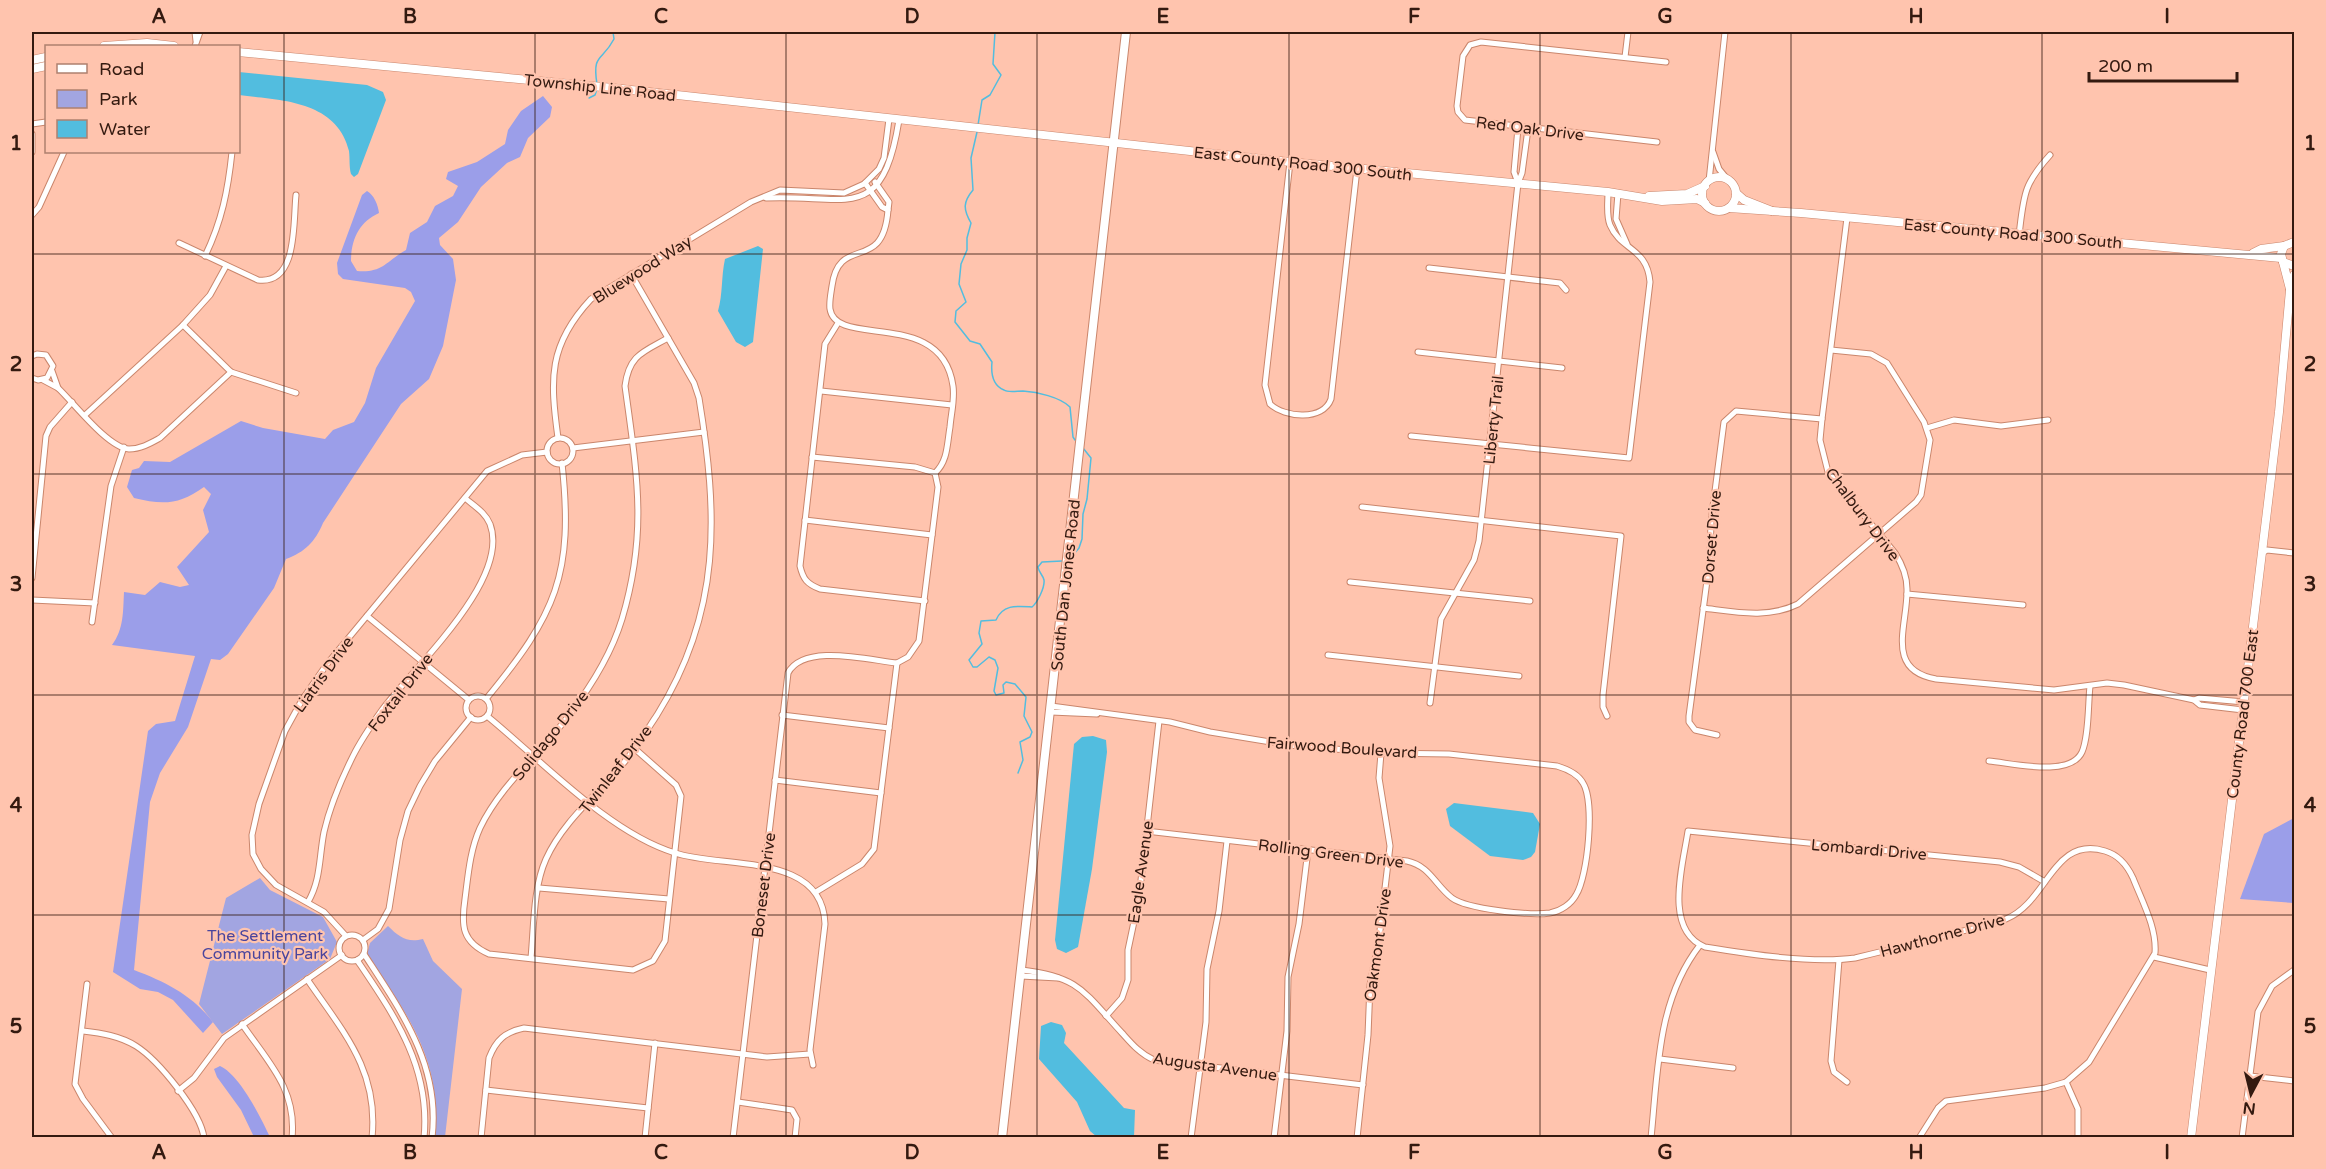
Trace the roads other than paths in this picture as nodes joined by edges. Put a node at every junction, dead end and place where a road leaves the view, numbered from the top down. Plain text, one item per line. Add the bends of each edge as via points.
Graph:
1 (195, 32) edge
2 (200, 32) edge
3 (1126, 32) edge
4 (1628, 32) edge
5 (1725, 32) edge
6 (196, 44) edge
7 (118, 45) edge
8 (165, 45) edge
9 (240, 52) edge
10 (1625, 57) junction
11 (1666, 62) dead end
12 (889, 119) junction
13 (899, 120) junction
14 (961, 127) joint
15 (1518, 128) junction
16 (1527, 129) junction
17 (32, 134) edge
18 (1657, 142) dead end
19 (1114, 143) junction
20 (887, 146) junction
21 (895, 147) junction
22 (1712, 148) junction
23 (32, 152) edge
24 (63, 153) edge
25 (232, 153) edge
26 (2050, 154) dead end
27 (1290, 162) junction
28 (1357, 169) junction
29 (872, 178) junction
30 (1728, 180) junction
31 (866, 183) junction
32 (1518, 183) junction
33 (1707, 183) junction
34 (877, 184) junction
35 (871, 190) junction
36 (1608, 192) junction
37 (1618, 193) junction
38 (1736, 193) junction
39 (296, 195) dead end
40 (1644, 196) junction
41 (761, 198) junction
42 (32, 203) edge
43 (1705, 203) junction
44 (39, 207) junction
45 (1729, 208) junction
46 (888, 210) junction
47 (1772, 211) junction
48 (32, 215) edge
49 (1847, 218) junction
50 (2295, 233) edge
51 (2019, 235) junction
52 (179, 243) dead end
53 (1627, 244) junction
54 (2288, 244) edge
55 (2253, 253) junction
56 (205, 256) junction
57 (2282, 260) junction
58 (226, 266) junction
59 (2295, 266) edge
60 (1429, 268) dead end
61 (631, 274) junction
62 (2295, 275) edge
63 (1508, 278) junction
64 (1566, 290) dead end
65 (2290, 290) junction
66 (838, 323) junction
67 (183, 325) junction
68 (668, 338) junction
69 (1831, 350) junction
70 (1418, 352) dead end
71 (33, 354) edge
72 (1499, 361) junction
73 (1562, 368) dead end
74 (52, 371) junction
75 (231, 372) junction
76 (32, 379) edge
77 (43, 380) junction
78 (58, 388) junction
79 (820, 391) junction
80 (296, 393) dead end
81 (72, 402) junction
82 (952, 405) junction
83 (85, 415) junction
84 (1822, 418) junction
85 (2048, 420) dead end
86 (1927, 428) junction
87 (704, 432) junction
88 (1411, 436) dead end
89 (558, 438) junction
90 (633, 441) junction
91 (1490, 443) junction
92 (127, 448) junction
93 (573, 448) junction
94 (547, 452) junction
95 (812, 457) junction
96 (562, 463) junction
97 (935, 473) junction
98 (465, 498) junction
99 (1362, 507) dead end
100 (805, 520) junction
101 (1482, 520) junction
102 (1880, 534) junction
103 (932, 535) junction
104 (2262, 553) junction
105 (2295, 553) edge
106 (32, 578) edge
107 (1350, 582) dead end
108 (1454, 593) junction
109 (1907, 594) junction
110 (32, 600) edge
111 (1530, 601) dead end
112 (925, 602) junction
113 (95, 603) junction
114 (2023, 605) dead end
115 (1703, 608) junction
116 (367, 616) junction
117 (92, 622) dead end
118 (1328, 655) dead end
119 (422, 662) junction
120 (897, 663) junction
121 (1434, 667) junction
122 (1520, 676) dead end
123 (2090, 686) junction
124 (486, 699) junction
125 (469, 700) junction
126 (1430, 703) dead end
127 (2243, 706) junction
128 (1051, 709) junction
129 (782, 715) junction
130 (487, 716) junction
131 (1607, 716) dead end
132 (471, 717) junction
133 (1159, 721) junction
134 (889, 728) junction
135 (1717, 735) dead end
136 (634, 748) junction
137 (1381, 753) junction
138 (534, 755) junction
139 (1989, 761) dead end
140 (775, 780) junction
141 (881, 793) junction
142 (589, 802) junction
143 (1146, 831) junction
144 (1227, 841) junction
145 (1308, 850) junction
146 (674, 853) junction
147 (1389, 859) junction
148 (765, 868) junction
149 (2045, 882) junction
150 (539, 888) junction
151 (816, 892) junction
152 (669, 899) junction
153 (308, 902) junction
154 (1569, 904) joint
155 (346, 936) junction
156 (363, 940) junction
157 (1700, 945) junction
158 (364, 954) junction
159 (342, 955) junction
160 (2154, 957) junction
161 (531, 958) junction
162 (357, 960) junction
163 (1839, 960) junction
164 (2210, 970) junction
165 (2295, 970) edge
166 (1022, 973) junction
167 (307, 979) junction
168 (87, 984) dead end
169 (1106, 1016) junction
170 (242, 1024) junction
171 (83, 1030) junction
172 (655, 1043) junction
173 (743, 1054) junction
174 (810, 1054) junction
175 (1660, 1059) junction
176 (813, 1065) dead end
177 (1202, 1066) junction
178 (1733, 1068) dead end
179 (1282, 1075) junction
180 (2250, 1076) junction
181 (2295, 1081) edge
182 (1846, 1082) dead end
183 (2066, 1082) junction
184 (1363, 1084) junction
185 (486, 1090) junction
186 (178, 1091) junction
187 (738, 1102) junction
188 (648, 1107) junction
189 (110, 1136) edge
190 (204, 1137) edge
191 (292, 1137) edge
192 (372, 1137) edge
193 (424, 1137) edge
194 (432, 1137) edge
195 (481, 1137) edge
196 (645, 1137) edge
197 (733, 1137) edge
198 (795, 1137) edge
199 (1002, 1137) edge
200 (1191, 1137) edge
201 (1274, 1137) edge
202 (1357, 1137) edge
203 (1651, 1137) edge
204 (1919, 1137) edge
205 (2078, 1137) edge
206 (2191, 1137) edge
207 (2242, 1137) edge

1 - 6 street
2 - 6 street
3 - 19 main road, South Dan Jones Road
4 - 10 street
5 - 22 street
7 - 8 street
9 - 12 street, Township Line Road
10 - 11 street, Red Oak Drive
10 - 15 street, Red Oak Drive via 1481,42 1470,45 1463,56 1457,106 1461,117
12 - 13 street, Township Line Road
12 - 20 street, Bluewood Way
13 - 14 street, Township Line Road
13 - 21 street, Bluewood Way
14 - 19 street, East County Road 300 South
15 - 16 street, Red Oak Drive
15 - 32 street, Liberty Trail via 1514,172
16 - 18 street, Red Oak Drive
16 - 32 street
17 - 23 street
19 - 27 street, East County Road 300 South
19 - 128 main road, South Dan Jones Road
20 - 21 street
20 - 29 street, Bluewood Way
21 - 34 street, Bluewood Way via 889,168
22 - 30 street via 1719,169
22 - 33 street
24 - 44 street
25 - 56 street via 226,202
26 - 51 street via 2031,176
27 - 28 street, East County Road 300 South
27 - 28 street via 1265,389 1272,407 1295,413 1320,412 1331,399
28 - 32 street, East County Road 300 South
29 - 31 street, Bluewood Way
29 - 34 street
30 - 33 street via 1718,178
30 - 38 street
31 - 35 street
31 - 41 street, Bluewood Way via 844,193 780,190
32 - 36 street, East County Road 300 South
32 - 63 street, Liberty Trail
33 - 40 street, East County Road 300 South via 1688,194
33 - 43 street
34 - 35 street, Bluewood Way
34 - 46 street via 889,202
35 - 41 street, Bluewood Way via 851,200
35 - 46 street
36 - 37 street, East County Road 300 South
36 - 53 street via 1610,224
37 - 40 street, East County Road 300 South
37 - 53 street via 1616,219
38 - 45 street
38 - 47 street, East County Road 300 South
39 - 58 street via 288,262 277,277 258,280
40 - 43 street, East County Road 300 South via 1662,201 1697,199
41 - 61 street, Bluewood Way
42 - 44 street
43 - 45 street via 1716,211
44 - 48 street
45 - 47 street, East County Road 300 South
46 - 66 street via 884,237 863,253 836,265 830,309
47 - 49 street, East County Road 300 South
49 - 51 street, East County Road 300 South
49 - 69 street, Chalbury Drive
50 - 54 street
51 - 55 street, East County Road 300 South
52 - 56 street
53 - 91 street via 1646,263 1650,282 1629,458
54 - 55 street, East County Road 300 South
54 - 57 street
55 - 57 street, East County Road 300 South
56 - 58 street
57 - 59 street, East County Road 300 South
57 - 65 street, County Road 700 East
58 - 67 street via 210,296
60 - 63 street
61 - 68 street, Twinleaf Drive
61 - 89 street, Bluewood Way via 591,299 571,321 557,350 553,377
62 - 65 street, County Road 700 East
63 - 64 street via 1560,283
63 - 72 street, Liberty Trail
65 - 104 street, County Road 700 East
66 - 79 street via 825,344
66 - 82 street via 849,328 905,334 929,345 949,373
67 - 75 street
67 - 83 street
68 - 87 street, Twinleaf Drive via 694,383
68 - 90 street, Solidago Drive via 638,354 630,363 625,386
69 - 84 street, Chalbury Drive
69 - 86 street via 1871,354 1887,363
70 - 72 street
71 - 74 street via 49,358
72 - 73 street
72 - 91 street, Liberty Trail
74 - 77 street
74 - 78 street
75 - 80 street
75 - 92 street via 160,438 147,446
76 - 77 street
77 - 78 street
78 - 81 street
79 - 82 street
79 - 95 street
81 - 83 street
81 - 106 street via 46,436
82 - 97 street via 945,460
83 - 92 street via 108,439
84 - 102 street, Chalbury Drive via 1820,440 1828,472
84 - 115 street, Dorset Drive via 1736,411 1724,422
85 - 86 street via 2001,426 1954,420
86 - 102 street via 1930,440 1921,495
87 - 90 street
87 - 136 street, Twinleaf Drive via 712,502 711,550 700,619 682,668
88 - 91 street
89 - 93 street via 568,441
89 - 94 street via 549,444
90 - 93 street
90 - 138 street, Solidago Drive via 639,539 622,620 603,666 569,716
91 - 101 street, Liberty Trail
92 - 113 street via 111,486
93 - 96 street via 570,458
94 - 96 street via 551,459
94 - 98 street, Liatris Drive via 504,461 487,471
95 - 97 street via 915,467
95 - 100 street
96 - 124 street via 567,529 557,588 536,634
97 - 103 street via 938,487
98 - 116 street, Liatris Drive
98 - 119 street, Foxtail Drive via 489,521 492,534 488,562 465,612
99 - 101 street
100 - 103 street
100 - 112 street via 800,566 805,580 820,589
101 - 108 street, Liberty Trail via 1476,555
101 - 131 street via 1621,536 1603,695
102 - 109 street, Chalbury Drive via 1901,563
102 - 115 street via 1792,607 1760,614
103 - 112 street
104 - 105 street
104 - 127 street, County Road 700 East
107 - 108 street
108 - 111 street
108 - 121 street, Liberty Trail via 1440,619
109 - 114 street
109 - 123 street, Chalbury Drive via 1902,647 1908,665 1918,674 2054,690
110 - 113 street
112 - 120 street via 919,641 908,657
113 - 117 street
115 - 135 street, Dorset Drive via 1689,722 1695,730
116 - 119 street
116 - 153 street, Liatris Drive via 327,664 285,731 252,834 253,854 261,869 276,885
118 - 121 street
119 - 125 street
119 - 153 street, Foxtail Drive via 381,711 354,755 335,795 324,833 319,877
120 - 129 street, Boneset Drive via 821,656 798,661 788,673
120 - 134 street
121 - 122 street
121 - 126 street, Liberty Trail
123 - 127 street via 2124,685
123 - 139 street via 2083,747 2072,762 2057,767
124 - 125 street via 476,696
124 - 130 street via 490,708
125 - 132 street via 466,708
127 - 164 street, County Road 700 East
128 - 133 street, Fairwood Boulevard via 1086,716
128 - 166 main road, South Dan Jones Road
129 - 134 street
129 - 140 street, Boneset Drive
130 - 132 street via 480,720
130 - 138 street
132 - 156 street via 420,786 400,840 389,909 378,929
133 - 137 street, Fairwood Boulevard via 1258,741
133 - 143 street, Eagle Avenue
134 - 141 street
136 - 142 street, Twinleaf Drive
136 - 146 street via 676,784 681,796
137 - 147 street, Oakmont Drive via 1379,778 1389,833
137 - 154 street, Fairwood Boulevard via 1449,754 1557,766 1570,771 1582,782 1590,804 1581,884
138 - 142 street
138 - 161 street, Solidago Drive via 497,800 480,829 468,871 462,921 470,942 479,949 489,954
140 - 141 street
140 - 148 street, Boneset Drive
141 - 151 street via 871,855
142 - 146 street via 627,831
142 - 150 street, Twinleaf Drive via 546,860
143 - 144 street, Rolling Green Drive
143 - 169 street, Eagle Avenue via 1126,988
144 - 145 street, Rolling Green Drive
144 - 177 street via 1207,969
145 - 147 street, Rolling Green Drive
145 - 179 street via 1288,977
146 - 148 street via 698,860
146 - 152 street
147 - 154 street, Rolling Green Drive via 1421,866 1463,904 1540,914
147 - 184 street, Oakmont Drive via 1370,985
148 - 151 street via 793,874
148 - 173 street, Boneset Drive
149 - 157 street, Lombardi Drive via 2019,867 2000,862 1688,831 1680,910 1683,925
149 - 160 street, Hawthorne Drive via 2058,863 2077,851 2099,849 2120,859 2128,867 2147,917 2154,939
149 - 163 street, Hawthorne Drive via 2031,903 2006,919
150 - 152 street
150 - 161 street, Twinleaf Drive
151 - 174 street via 825,924
152 - 161 street, Solidago Drive via 665,941 645,967 633,970
153 - 155 street, Liatris Drive via 324,912
155 - 156 street via 355,935
155 - 159 street via 339,947
156 - 158 street
157 - 163 street, Hawthorne Drive
157 - 175 street via 1672,991
158 - 162 street
158 - 194 street via 422,1053 433,1100
159 - 162 street
159 - 167 street
160 - 164 street
160 - 183 street via 2089,1062
162 - 193 street via 393,1014 414,1055 424,1100
163 - 182 street via 1831,1061 1834,1072
164 - 206 street, County Road 700 East
165 - 180 street via 2272,986 2262,1000
166 - 169 street, Augusta Avenue via 1063,978 1081,988
166 - 199 main road, South Dan Jones Road
167 - 170 street
167 - 192 street via 363,1064 374,1117
168 - 171 street
169 - 177 street, Augusta Avenue via 1147,1057
170 - 186 street via 216,1045 194,1078
170 - 191 street via 290,1097
171 - 186 street via 110,1035 135,1046
171 - 189 street via 75,1084
172 - 173 street
172 - 185 street via 524,1028 510,1031 493,1046
172 - 188 street
173 - 174 street
173 - 187 street, Boneset Drive
174 - 176 street
175 - 178 street
175 - 203 street
177 - 179 street, Augusta Avenue
177 - 200 street
179 - 184 street, Augusta Avenue
179 - 201 street
180 - 181 street
180 - 207 street
183 - 204 street via 1946,1101
183 - 205 street via 2078,1109
184 - 202 street, Oakmont Drive
185 - 188 street
185 - 195 street
186 - 190 street via 198,1117
187 - 197 street, Boneset Drive
187 - 198 street via 794,1111
188 - 196 street

